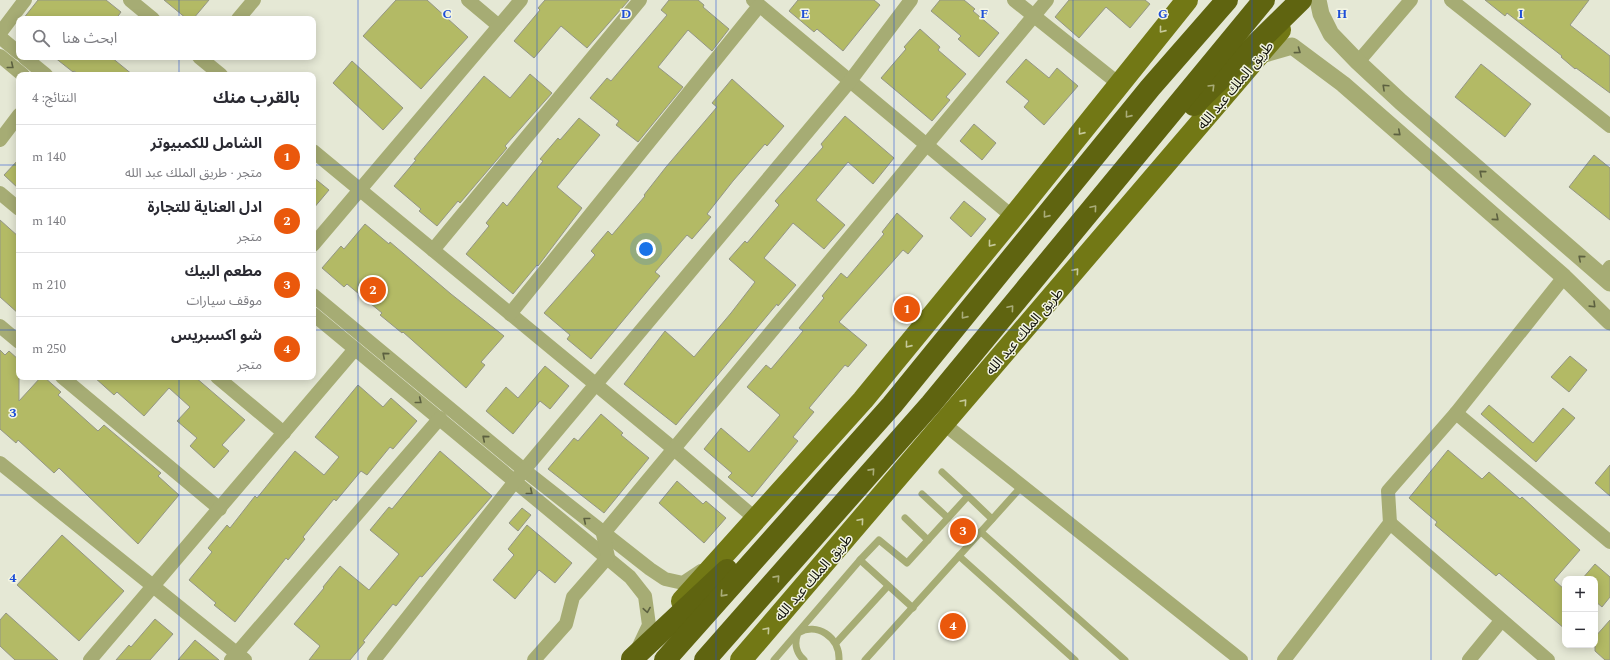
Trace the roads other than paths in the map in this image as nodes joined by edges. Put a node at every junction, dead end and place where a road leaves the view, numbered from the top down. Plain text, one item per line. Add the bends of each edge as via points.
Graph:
1 (25, 0) edge
2 (130, 0) edge
3 (254, 0) edge
4 (468, 0) edge
5 (521, 0) edge
6 (640, 0) edge
7 (911, 0) edge
8 (1014, 0) edge
9 (1047, 0) edge
10 (1187, 0) edge
11 (1208, 0) edge
12 (1227, 0) edge
13 (1264, 0) edge
14 (1301, 0) edge
15 (1304, 0) edge
16 (1318, 0) edge
17 (1411, 0) edge
18 (1451, 0) edge
19 (756, 3) edge
20 (149, 16) edge
21 (241, 16) edge
22 (1034, 16) junction
23 (499, 26) junction
24 (0, 33) edge
25 (0, 37) edge
26 (16, 50) edge
27 (1261, 55) junction
28 (0, 56) edge
29 (28, 60) edge
30 (204, 60) edge
31 (1358, 62) junction
32 (19, 72) edge
33 (42, 72) edge
34 (218, 72) edge
35 (850, 81) junction
36 (1119, 84) junction
37 (1343, 84) junction
38 (1150, 88) junction
39 (16, 119) edge
40 (1610, 126) edge
41 (0, 140) edge
42 (927, 144) junction
43 (316, 153) edge
44 (1115, 184) junction
45 (360, 190) junction
46 (0, 193) edge
47 (16, 206) edge
48 (1013, 217) junction
49 (316, 241) edge
50 (433, 250) junction
51 (1608, 276) edge
52 (1564, 277) junction
53 (316, 299) edge
54 (510, 314) junction
55 (316, 316) edge
56 (1610, 322) edge
57 (0, 326) edge
58 (16, 339) edge
59 (355, 349) junction
60 (66, 380) edge
61 (221, 380) edge
62 (596, 384) junction
63 (892, 406) junction
64 (1456, 413) junction
65 (440, 418) junction
66 (944, 424) junction
67 (284, 433) junction
68 (674, 449) junction
69 (0, 464) edge
70 (942, 472) dead end
71 (520, 475) junction
72 (1023, 485) junction
73 (922, 494) dead end
74 (968, 496) junction
75 (220, 509) junction
76 (905, 518) dead end
77 (948, 518) junction
78 (756, 519) junction
79 (992, 519) junction
80 (1390, 523) junction
81 (981, 532) junction
82 (603, 534) junction
83 (928, 540) junction
84 (1610, 542) edge
85 (722, 556) junction
86 (959, 556) junction
87 (608, 557) junction
88 (860, 560) junction
89 (888, 586) junction
90 (154, 587) junction
91 (913, 608) junction
92 (1501, 620) junction
93 (798, 634) junction
94 (836, 643) junction
95 (237, 658) edge
96 (632, 659) edge
97 (90, 660) edge
98 (374, 660) edge
99 (534, 660) edge
100 (664, 660) edge
101 (705, 660) edge
102 (741, 660) edge
103 (774, 660) edge
104 (804, 660) edge
105 (839, 660) edge
106 (866, 660) edge
107 (1075, 660) edge
108 (1125, 660) edge
109 (1242, 660) edge
110 (1284, 660) edge
111 (1469, 660) edge
112 (1548, 660) edge

1 - 24 street
2 - 20 street
3 - 21 street
4 - 23 street
5 - 23 street
6 - 50 street
7 - 35 street
8 - 22 street
9 - 22 street
10 -> 36 main road
11 - 38 highway
12 - 38 highway
13 - 44 highway, طريق الملك عبد الله
44 -> 14 highway
15 - 27 main road, طريق الملك عبد الله
16 - 31 street via 1321,14 1332,34
17 - 31 street
18 - 40 street
19 - 35 street
19 - 54 street
22 - 36 street
22 - 42 street
23 - 45 street
25 - 26 street
27 -> 37 street via 1292,46
66 -> 27 main road, طريق الملك عبد الله
28 -> 32 street
29 - 33 street
30 - 34 street
31 - 37 street
51 -> 31 street via 1401,102
35 - 42 street
35 - 62 street
36 -> 48 main road
37 -> 52 street
38 -> 63 highway
39 - 41 street
42 - 48 street
42 - 68 street
43 - 45 street
101 -> 44 highway, طريق الملك عبد الله via 931,404
45 - 49 street
45 - 50 street
46 - 47 street
48 -> 78 main road via 863,400
50 - 54 street
52 -> 56 street
52 - 64 street
71 -> 53 street
54 - 62 street
55 - 59 street
57 - 58 street
59 -> 65 street
59 - 67 street
60 - 75 street
61 - 67 street
62 - 68 street
62 - 71 street
63 - 96 highway via 709,588
63 -> 100 highway
64 - 80 street via 1388,491
64 - 84 street
65 - 71 street
65 - 95 street
66 - 72 street
102 -> 66 main road, طريق الملك عبد الله
67 - 75 street
68 - 78 street
68 - 82 street
69 - 90 street
70 - 74 lane
82 -> 71 street
71 -> 87 street
71 - 98 street
72 - 79 lane
72 - 109 street
73 - 77 lane
74 - 77 lane
74 - 79 lane
75 - 90 street
76 - 83 lane
77 - 83 lane
78 - 85 main road
79 - 81 lane
80 - 92 street
80 - 110 street
81 - 86 lane
81 - 108 lane
82 - 85 street via 666,579 683,583
82 - 87 street
83 - 88 lane via 907,563 879,540
85 - 96 main road
86 - 91 lane
86 - 107 lane
87 -> 96 street via 630,577 645,596 649,625
87 - 99 street via 574,597 566,624
88 - 89 lane
88 - 93 lane
89 - 91 lane
89 - 94 lane
90 - 95 street
90 - 97 street
91 - 106 lane
92 - 111 street
92 - 112 street
93 - 94 lane via 805,629 818,630
93 - 103 lane
93 - 104 lane via 795,642
94 - 105 lane

